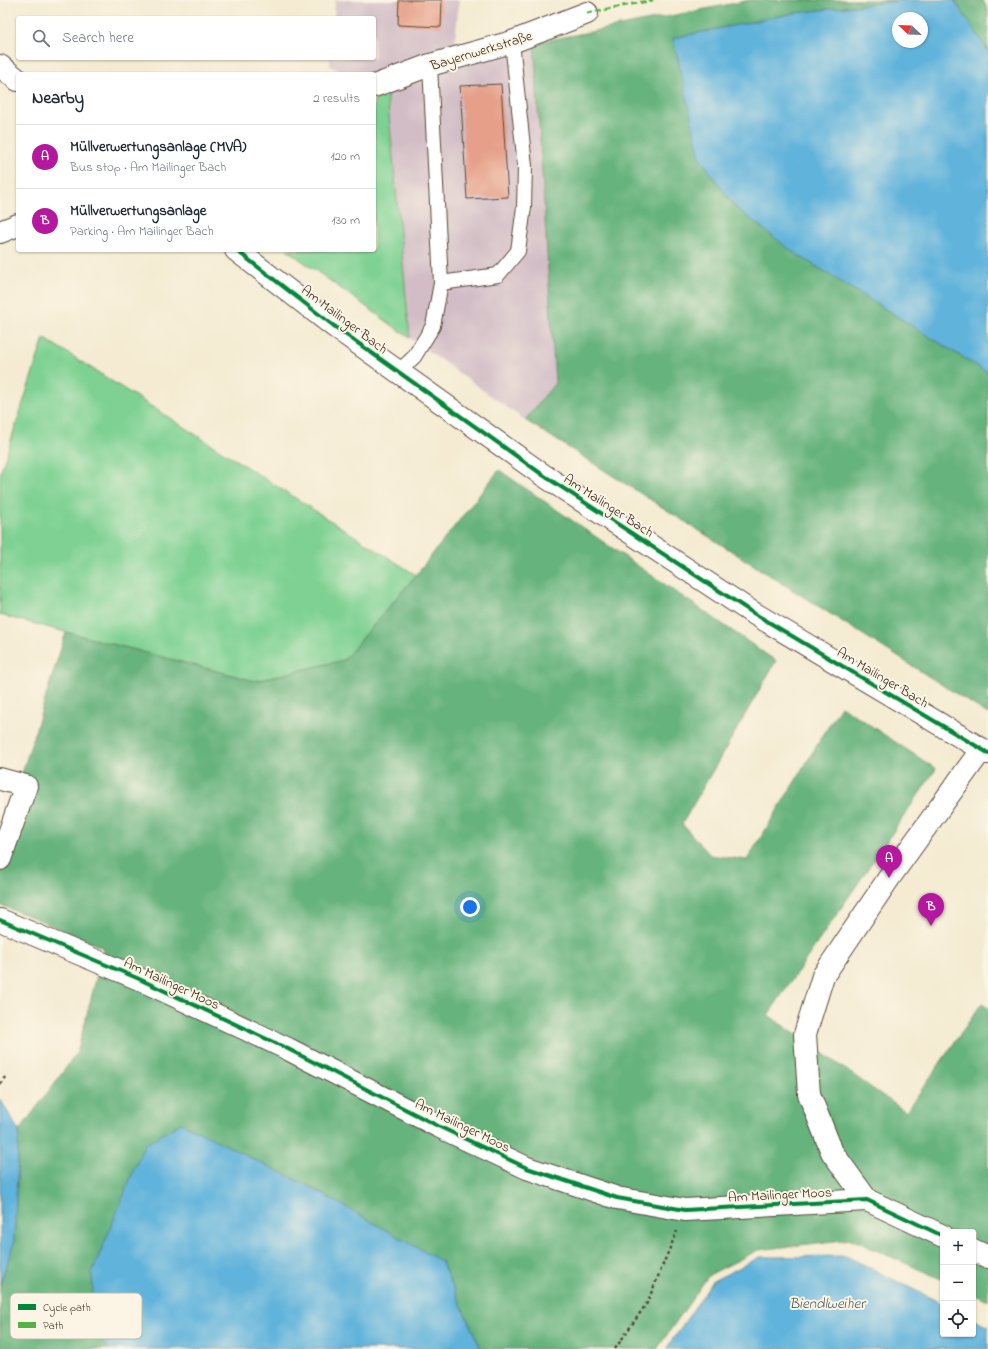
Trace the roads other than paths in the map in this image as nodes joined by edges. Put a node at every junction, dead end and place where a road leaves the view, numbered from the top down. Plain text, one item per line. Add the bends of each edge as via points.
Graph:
1 (587, 12) dead end
2 (512, 42) junction
3 (430, 65) junction
4 (0, 66) edge
5 (16, 78) edge
6 (376, 85) edge
7 (16, 226) edge
8 (0, 232) edge
9 (239, 252) edge
10 (441, 283) junction
11 (398, 372) junction
12 (986, 746) edge
13 (0, 779) edge
14 (0, 860) edge
15 (0, 920) edge
16 (867, 1200) junction
17 (940, 1235) edge
18 (976, 1251) edge
19 (988, 1257) edge

1 - 2 street, Bayernwerkstraße
2 - 3 street, Bayernwerkstraße
2 - 10 lane via 525,166 524,207 518,251 498,275
3 - 6 street, Bayernwerkstraße
3 - 10 lane
4 - 5 street
7 - 8 street
9 - 11 street, Am Mailinger Bach
10 - 11 lane via 433,326 414,357
11 - 12 street, Am Mailinger Bach via 543,475 750,611
12 - 16 street, Am Mailinger Bach via 889,878 822,976 805,1034 809,1094 832,1152
13 - 14 street via 26,786
15 - 16 street, Am Mailinger Moos via 158,988 288,1049 438,1126 527,1168 617,1198 685,1210
16 - 17 street, Am Mailinger Moos
18 - 19 street

